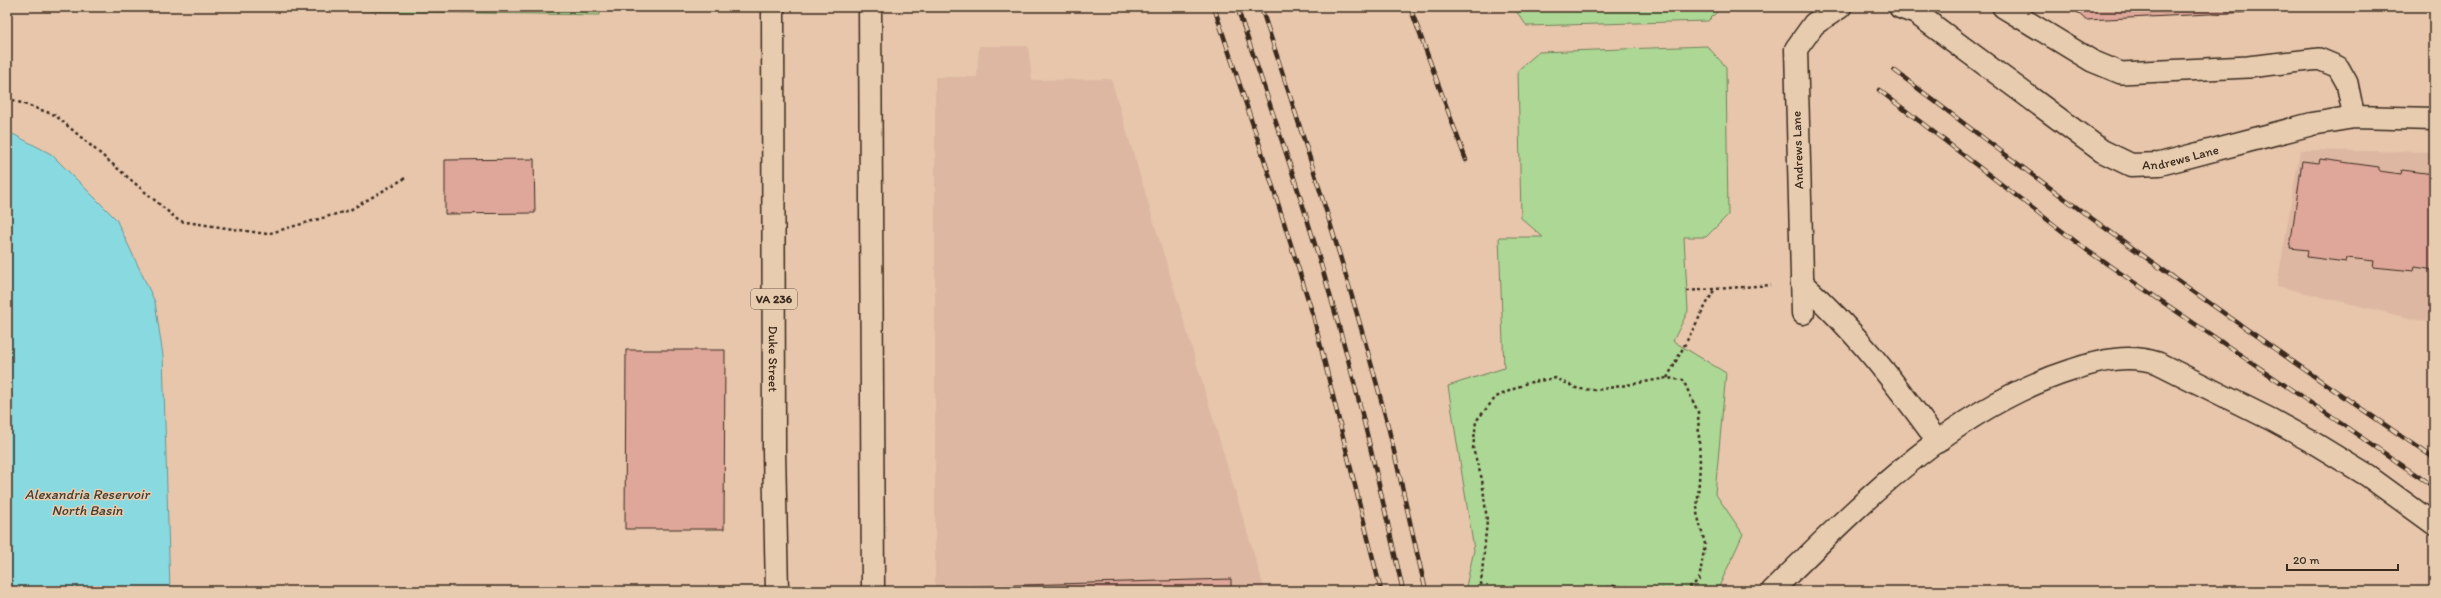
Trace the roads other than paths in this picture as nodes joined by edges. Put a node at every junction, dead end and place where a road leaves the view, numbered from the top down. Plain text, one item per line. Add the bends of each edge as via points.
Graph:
1 (773, 7) edge
2 (870, 7) edge
3 (1840, 7) edge
4 (1900, 7) edge
5 (2004, 7) edge
6 (2354, 117) junction
7 (2434, 119) edge
8 (1802, 282) junction
9 (1803, 313) dead end
10 (1938, 442) junction
11 (2434, 524) edge
12 (776, 589) edge
13 (873, 591) edge
14 (1772, 591) edge

1 - 12 main road, Duke Street / VA 236
2 - 13 main road
3 - 8 main road, Andrews Lane via 1814,24 1796,49
4 - 6 main road, Andrews Lane via 1916,13 2102,151 2131,164 2160,164 2312,124
5 - 6 lane via 2092,61 2120,73 2248,67 2319,59 2338,67 2347,83
6 - 7 main road, Andrews Lane
8 - 9 main road, Andrews Lane
8 - 10 lane via 1859,338 1898,386
10 - 11 lane via 2029,385 2101,362 2143,359 2158,363 2314,443 2368,476
10 - 14 lane via 1857,507

